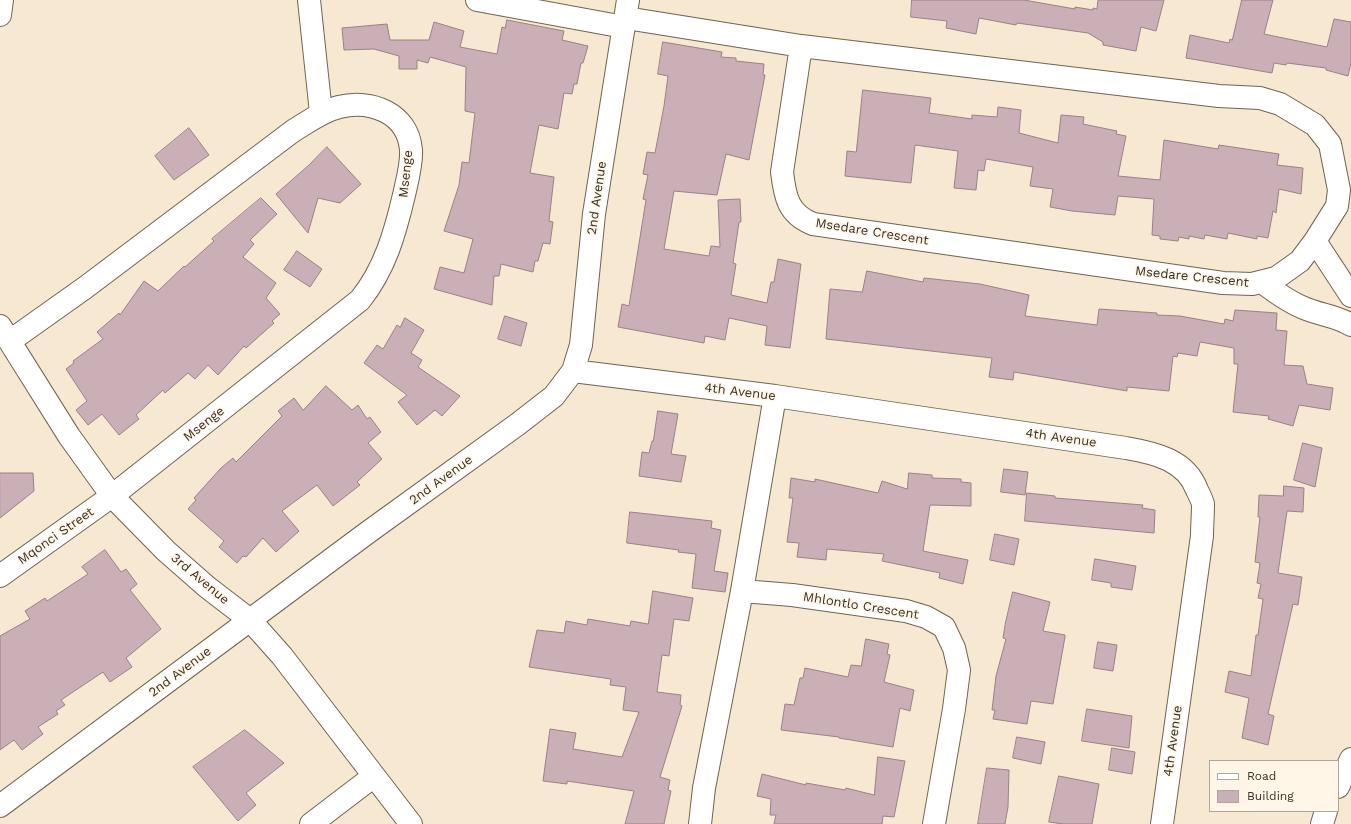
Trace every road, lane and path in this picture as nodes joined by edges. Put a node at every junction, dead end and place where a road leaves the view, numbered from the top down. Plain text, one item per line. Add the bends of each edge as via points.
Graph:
1 (2, 0) edge
2 (309, 0) edge
3 (477, 0) edge
4 (0, 15) edge
5 (626, 15) edge
6 (801, 46) junction
7 (321, 113) junction
8 (1315, 241) junction
9 (1262, 282) junction
10 (1351, 296) edge
11 (1351, 325) edge
12 (5, 333) edge
13 (573, 371) junction
14 (775, 396) junction
15 (112, 496) junction
16 (0, 576) edge
17 (742, 591) junction
18 (250, 620) junction
19 (1351, 759) edge
20 (374, 776) junction
21 (1339, 785) edge
22 (0, 806) edge
23 (1326, 812) edge
24 (311, 824) edge
25 (411, 824) edge
26 (700, 824) edge
27 (934, 824) edge
28 (1162, 824) edge
29 (1322, 824) edge

1 - 4 street
2 - 7 street
3 - 5 street, Msedare Crescent
5 - 6 street, Msedare Crescent
5 - 13 street, 2nd Avenue via 594,214 581,345
6 - 8 street, Msedare Crescent via 1219,96 1260,98 1280,104 1315,125 1330,144 1339,190 1337,206
6 - 9 street, Msedare Crescent via 782,172 785,193 801,219 813,224 1223,283
7 - 12 street, Msenge via 293,131 86,288
7 - 15 street, Msenge via 353,104 370,105 387,111 397,119 406,133 411,150 408,181 396,230 373,284 360,300 337,320
8 - 9 street, Msedare Crescent via 1300,261 1276,278
8 - 10 street
9 - 11 street via 1282,297
12 - 15 street, 3rd Avenue via 69,436
13 - 14 street, 4th Avenue
13 - 18 street, 2nd Avenue via 554,396 518,424
14 - 17 street
14 - 28 street, 4th Avenue via 1150,452 1171,460 1194,481 1203,503 1202,536
15 - 16 street, Mqonci Street
15 - 18 street, 3rd Avenue via 206,587
17 - 26 street via 704,788
17 - 27 street, Mhlontlo Crescent via 792,595 906,611 926,617 944,627 954,648 959,670
18 - 20 street, 3rd Avenue via 282,656
18 - 22 street, 2nd Avenue
19 - 21 street
20 - 24 street
20 - 25 street, 3rd Avenue
23 - 29 street

